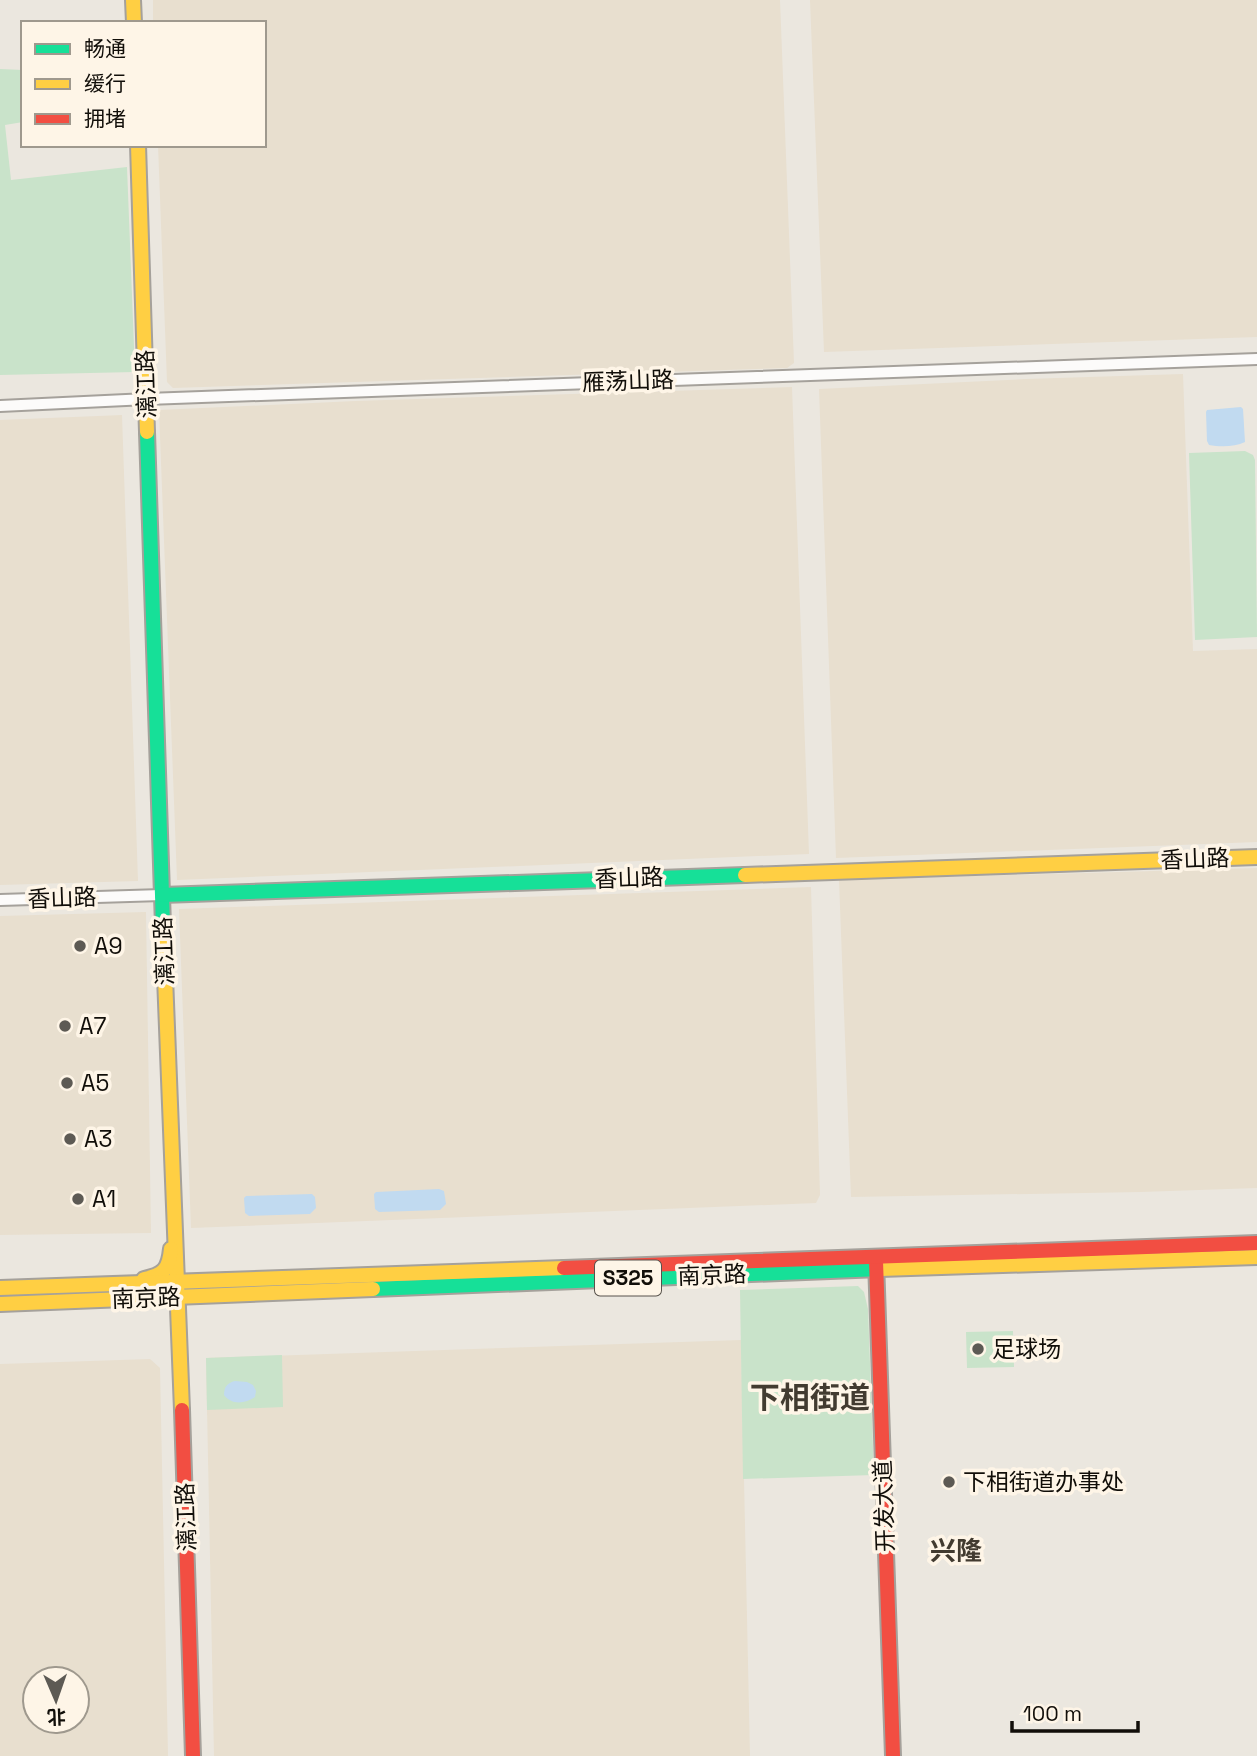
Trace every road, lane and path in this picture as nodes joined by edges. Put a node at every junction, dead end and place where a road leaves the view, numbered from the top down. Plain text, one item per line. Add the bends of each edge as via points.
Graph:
1 (133, 0) edge
2 (134, 21) edge
3 (138, 147) edge
4 (1257, 359) edge
5 (147, 399) junction
6 (0, 406) edge
7 (1257, 857) edge
8 (162, 895) junction
9 (0, 900) edge
10 (175, 1198) junction
11 (1257, 1243) edge
12 (1257, 1257) edge
13 (876, 1263) junction
14 (178, 1281) junction
15 (128, 1283) junction
16 (0, 1288) edge
17 (179, 1296) junction
18 (0, 1304) edge
19 (193, 1756) edge
20 (893, 1756) edge

1 - 2 street
3 - 5 street, 漓江路
4 - 5 street, 雁荡山路
5 - 6 street, 雁荡山路
5 - 8 street, 漓江路
7 - 8 street, 香山路
8 - 9 street, 香山路
8 - 10 street, 漓江路
10 - 14 street, 漓江路
10 - 15 street via 168,1265 158,1276
11 - 13 street, 南京路 / S325
12 - 13 street, 南京路 / S325
13 - 14 street, 南京路 / S325
13 - 17 street, 南京路 / S325
13 - 20 street, 开发大道
14 - 15 street, 南京路 / S325
14 - 17 street, 漓江路
15 - 16 street, 南京路 / S325
17 - 18 street, 南京路 / S325
17 - 19 street, 漓江路

